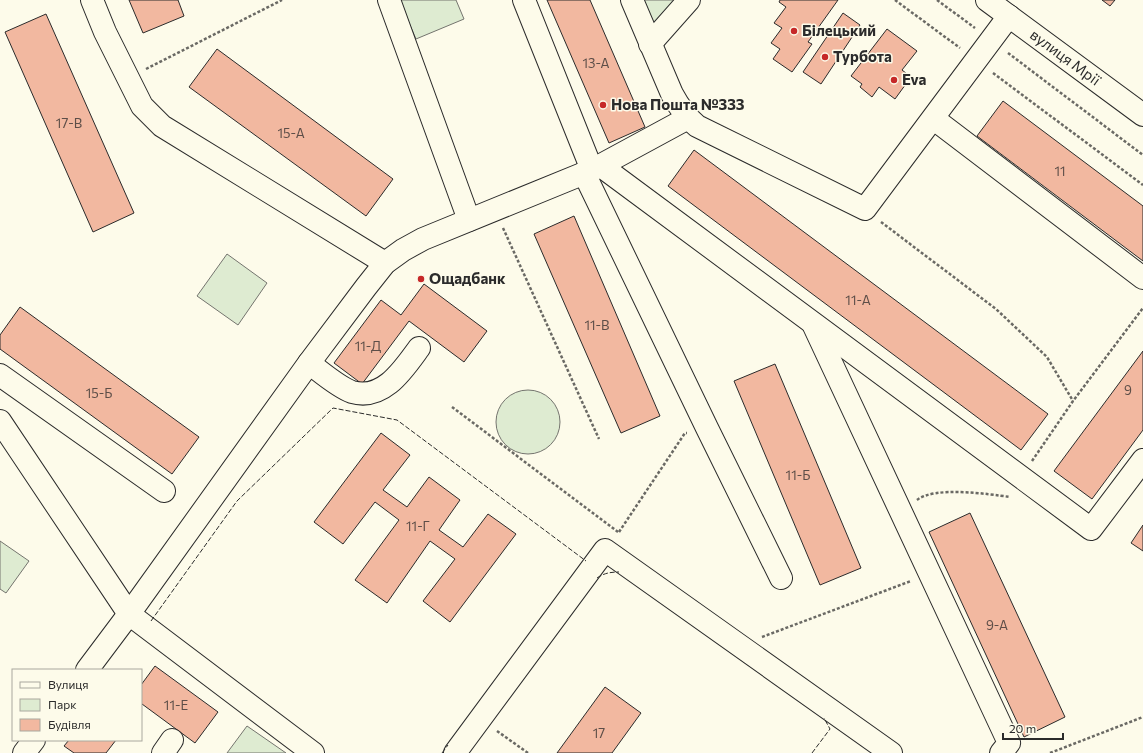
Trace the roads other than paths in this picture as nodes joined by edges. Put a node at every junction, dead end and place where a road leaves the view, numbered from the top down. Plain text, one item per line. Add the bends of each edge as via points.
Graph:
1 (92, 0) edge
2 (389, 0) edge
3 (524, 0) edge
4 (632, 0) edge
5 (689, 0) edge
6 (987, 0) edge
7 (1009, 16) junction
8 (650, 44) junction
9 (1143, 115) edge
10 (688, 118) junction
11 (934, 118) junction
12 (592, 169) junction
13 (470, 220) junction
14 (385, 263) junction
15 (1143, 278) edge
16 (812, 323) junction
17 (419, 348) dead end
18 (308, 363) junction
19 (0, 375) edge
20 (0, 421) edge
21 (1143, 460) edge
22 (164, 491) dead end
23 (781, 578) dead end
24 (129, 614) junction
25 (88, 669) edge
26 (33, 741) edge
27 (24, 753) edge
28 (313, 753) edge
29 (455, 753) edge
30 (891, 753) edge
31 (1001, 753) edge

1 - 14 street via 142,106 162,126
2 - 13 street
3 - 12 street
4 - 8 street
5 - 8 street
6 - 7 street, вулиця Мрії
7 - 9 street, вулиця Мрії
7 - 11 street
8 - 10 street via 672,94
10 - 11 street via 697,126 865,209
10 - 12 street
11 - 15 street
12 - 13 street
12 - 16 street
12 - 23 street via 707,428
13 - 14 street via 423,239
14 - 18 street
16 - 21 street via 1017,487 1091,529
16 - 31 street via 1009,743
17 - 18 street via 390,383 364,394 338,384
18 - 24 street
19 - 22 street
20 - 24 street
24 - 25 street
24 - 28 street
26 - 27 street
29 - 30 street via 605,550

